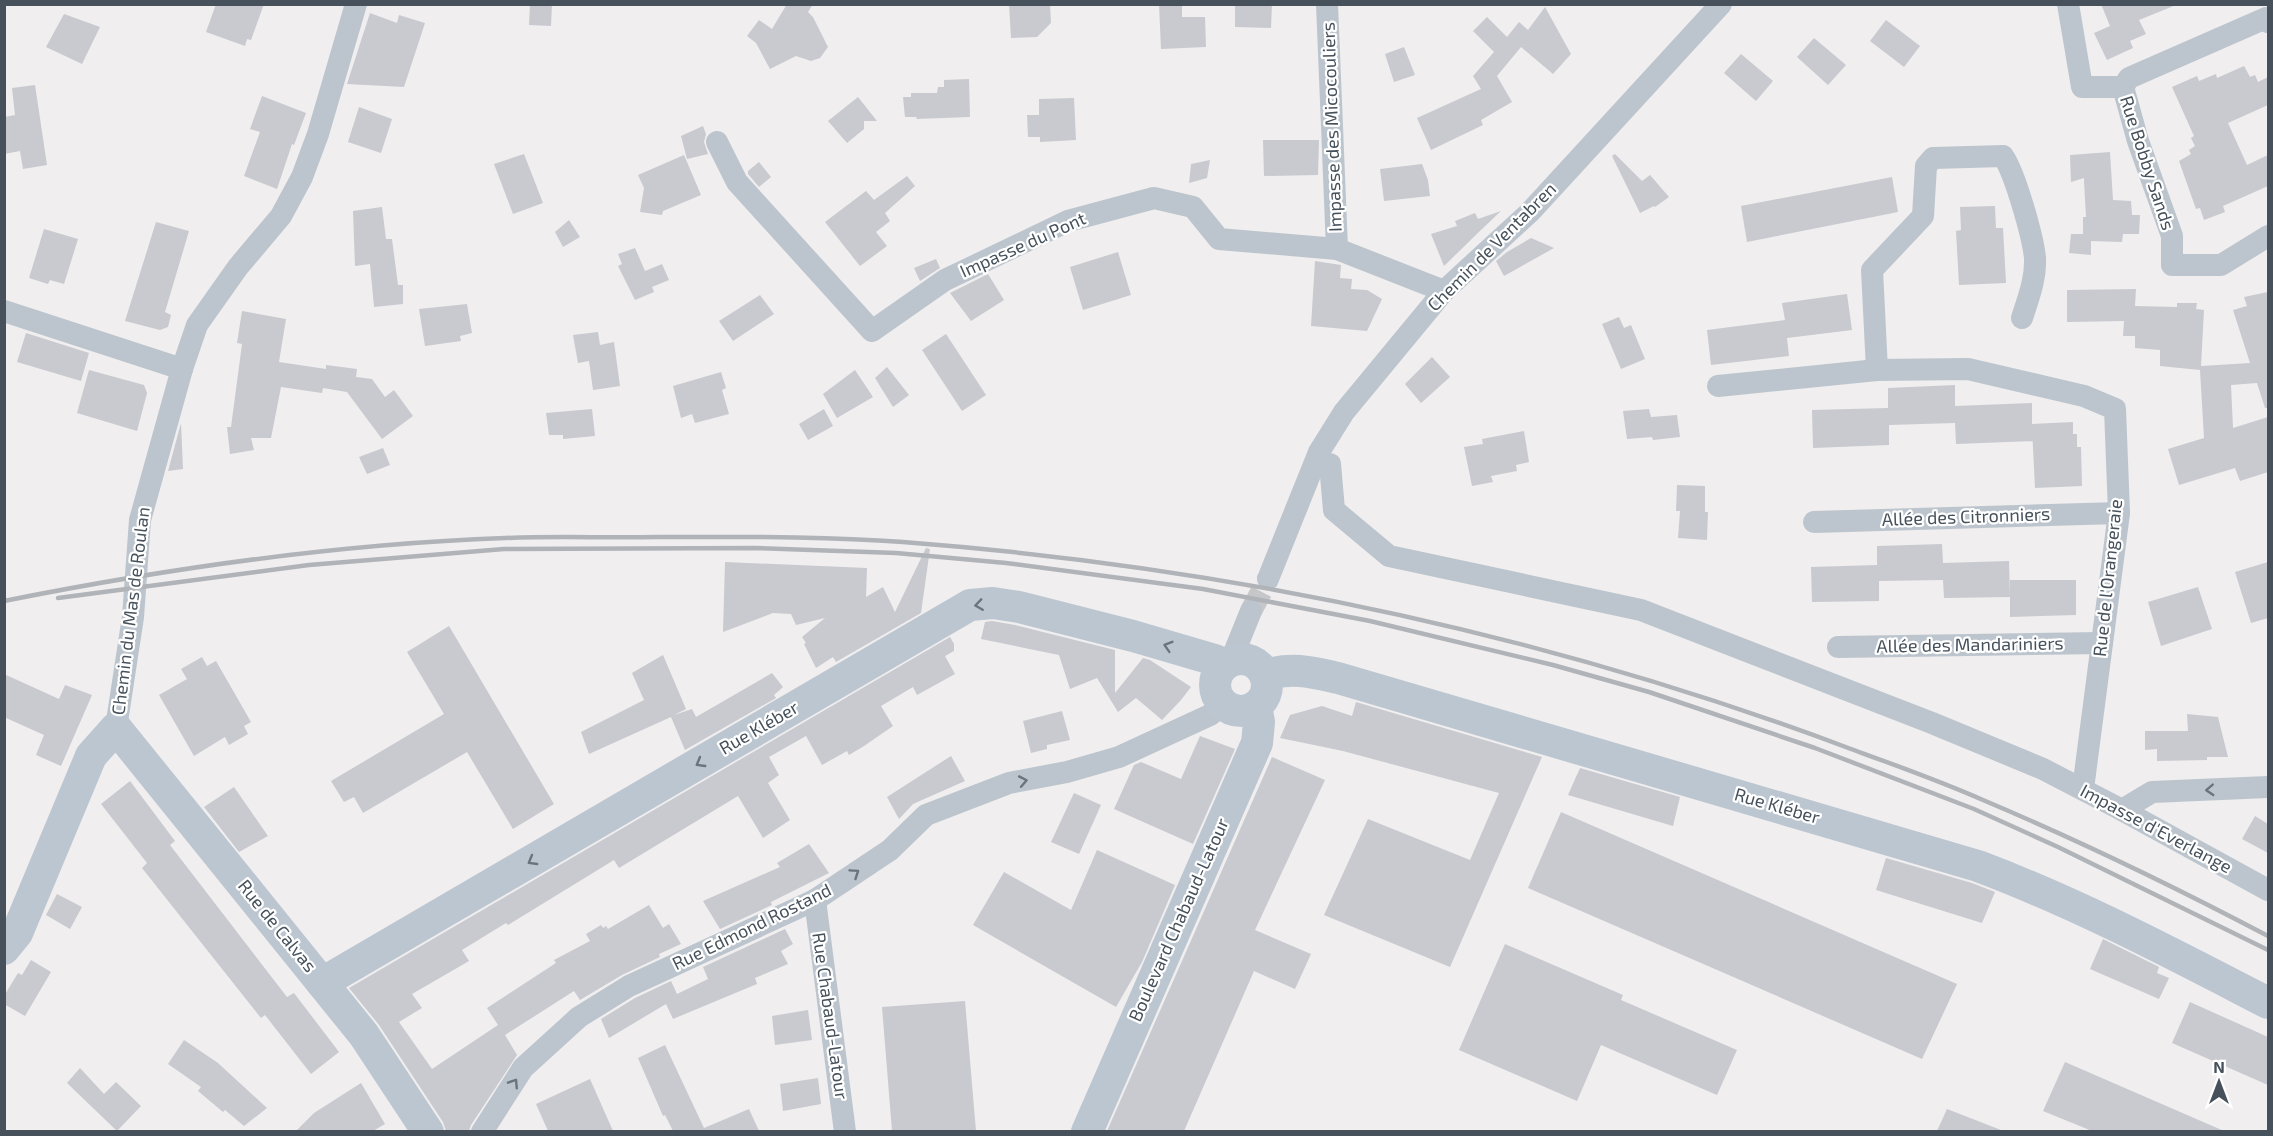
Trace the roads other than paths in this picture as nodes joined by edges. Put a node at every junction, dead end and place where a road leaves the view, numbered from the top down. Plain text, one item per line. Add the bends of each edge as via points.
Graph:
1 (356, 4) edge
2 (1327, 4) edge
3 (1721, 4) edge
4 (2068, 4) edge
5 (2268, 22) edge
6 (2123, 87) junction
7 (717, 142) dead end
8 (2268, 236) edge
9 (1337, 249) junction
10 (1444, 291) junction
11 (4, 311) edge
12 (2022, 318) dead end
13 (182, 369) junction
14 (1877, 370) junction
15 (1718, 386) dead end
16 (1330, 464) dead end
17 (2119, 513) junction
18 (1814, 522) dead end
19 (1268, 579) tunnel mouth
20 (1251, 611) tunnel mouth
21 (2102, 643) junction
22 (1838, 647) dead end
23 (1229, 663) junction
24 (1265, 675) junction
25 (1223, 705) junction
26 (1256, 707) junction
27 (116, 728) junction
28 (2268, 787) edge
29 (2082, 789) junction
30 (2122, 810) junction
31 (2268, 891) edge
32 (815, 900) junction
33 (4, 949) edge
34 (322, 982) junction
35 (2268, 1003) edge
36 (428, 1131) edge
37 (482, 1131) edge
38 (845, 1131) edge
39 (1087, 1131) edge

1 - 13 street, Chemin du Mas de Roulan via 302,177 281,216 197,325
2 - 9 street, Impasse des Micocouliers
3 - 10 street, Chemin de Ventabren via 1530,212
4 - 6 street via 2082,87
5 - 6 street, Rue Bobby Sands via 2266,18 2129,78
6 - 8 street, Rue Bobby Sands via 2172,236 2172,265 2221,265
7 - 9 street, Impasse du Pont via 737,182 872,331 945,280 1068,221 1154,198 1193,207 1219,239
9 - 10 street, Impasse du Pont
10 - 19 street, Chemin de Ventabren via 1344,412 1319,452
11 - 13 street
12 - 14 street via 2035,258 2010,166 2003,156 1933,158 1926,166 1923,216 1872,270
13 - 27 street, Chemin du Mas de Roulan via 140,520 133,617
14 - 15 street, Rue de l'Orangeraie
14 - 17 street, Rue de l'Orangeraie via 1968,369 2084,396 2115,409
16 - 29 street, Impasse d'Everlange via 1334,510 1389,556 1641,610 1932,723
17 - 18 street, Allée des Citronniers
17 - 21 street, Rue de l'Orangeraie
20 - 23 street
21 - 22 street, Allée des Mandariniers
21 - 29 street, Rue de l'Orangeraie
23 - 24 street, Rue Kléber via 1245,659
23 - 25 street via 1215,678 1215,693
23 -> 34 street, Rue Kléber via 1019,607 970,605
24 - 26 street via 1266,693
24 - 35 street, Rue Kléber via 1299,670 1338,678 1978,866 2108,920
25 - 26 street via 1240,712
32 -> 25 street, Rue Edmond Rostand via 890,850 926,815 1009,783 1119,758 1210,715
26 - 39 street, Boulevard Chabaud-Latour via 1257,743
27 - 33 street via 91,756 17,933
27 - 34 street, Rue de Calvas
28 -> 30 street via 2152,792
29 - 30 street, Impasse d'Everlange
30 - 31 street, Impasse d'Everlange
37 -> 32 street, Rue Edmond Rostand via 523,1068 579,1017 629,986
32 - 38 street, Rue Chabaud-Latour
34 - 36 street, Rue de Calvas via 364,1035

